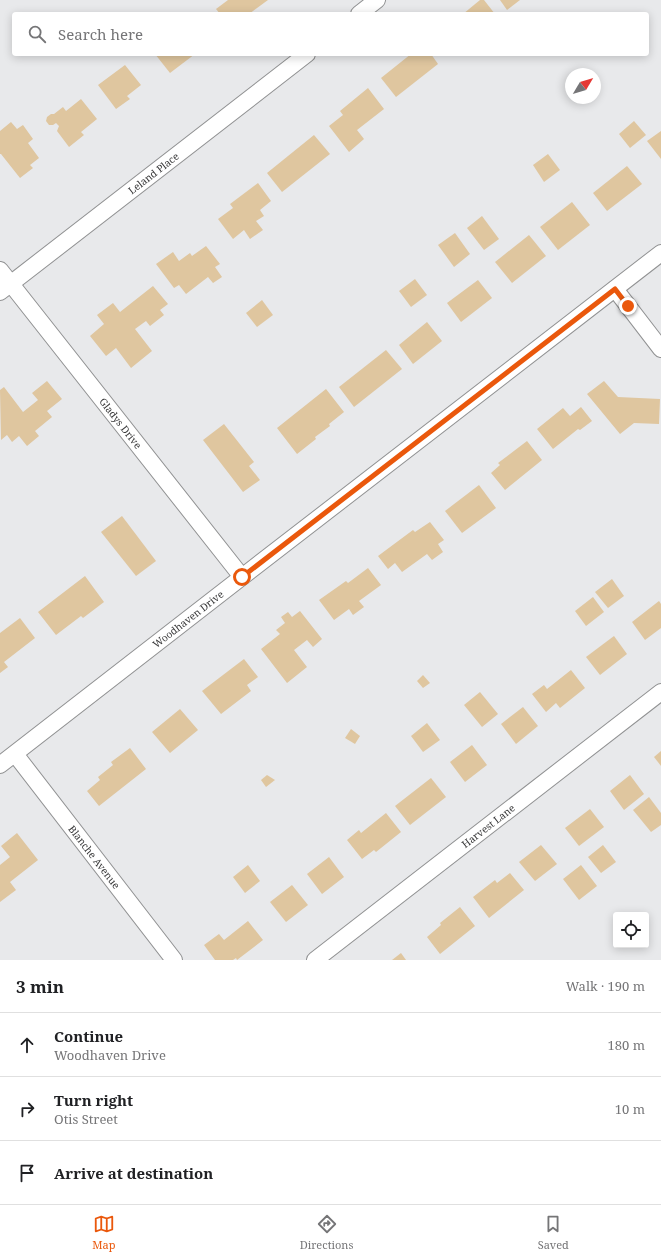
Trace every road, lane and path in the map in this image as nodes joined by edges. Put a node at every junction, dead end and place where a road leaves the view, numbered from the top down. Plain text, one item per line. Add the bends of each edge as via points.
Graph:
1 (377, 0) edge
2 (362, 12) edge
3 (304, 56) edge
4 (661, 253) edge
5 (0, 270) edge
6 (5, 288) edge
7 (615, 289) junction
8 (661, 349) edge
9 (242, 577) junction
10 (661, 692) edge
11 (15, 754) junction
12 (0, 766) edge
13 (174, 960) edge
14 (315, 960) edge

1 - 2 street
3 - 6 street, Leland Place
4 - 7 street, Woodhaven Drive
5 - 6 street, Gladys Drive
6 - 9 street, Gladys Drive
7 - 8 street
7 - 9 street, Woodhaven Drive
9 - 11 street, Woodhaven Drive
10 - 14 street, Harvest Lane
11 - 12 street, Woodhaven Drive
11 - 13 street, Blanche Avenue

